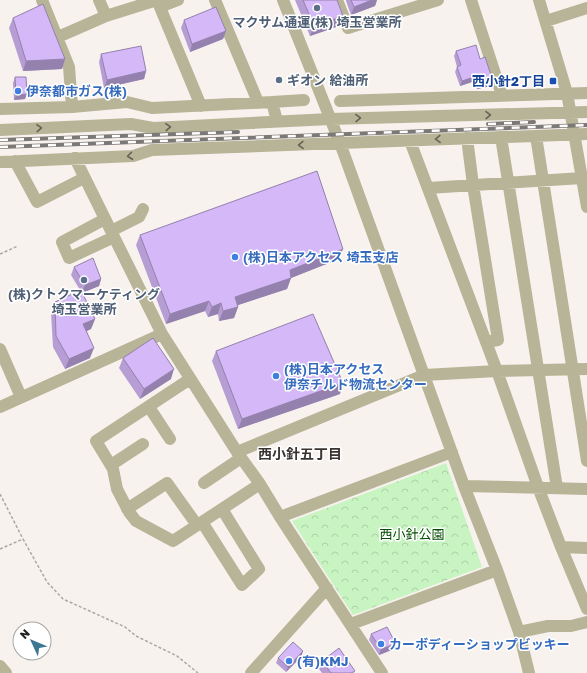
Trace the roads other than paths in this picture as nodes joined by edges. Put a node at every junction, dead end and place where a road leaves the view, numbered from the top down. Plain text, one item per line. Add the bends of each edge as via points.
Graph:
1 (42, 0) edge
2 (99, 0) edge
3 (178, 0) edge
4 (215, 0) edge
5 (283, 0) edge
6 (337, 0) edge
7 (438, 0) edge
8 (471, 0) edge
9 (539, 0) edge
10 (158, 2) edge
11 (587, 8) edge
12 (106, 16) junction
13 (546, 21) junction
14 (58, 37) junction
15 (567, 93) junction
16 (587, 93) edge
17 (522, 94) junction
18 (502, 95) junction
19 (304, 100) dead end
20 (258, 102) junction
21 (272, 102) junction
22 (340, 102) dead end
23 (201, 106) junction
24 (72, 107) junction
25 (0, 109) edge
26 (587, 112) edge
27 (571, 113) junction
28 (524, 114) junction
29 (330, 119) junction
30 (277, 121) junction
31 (0, 130) edge
32 (575, 134) junction
33 (587, 134) edge
34 (536, 136) junction
35 (501, 137) junction
36 (467, 138) junction
37 (410, 140) junction
38 (340, 143) junction
39 (75, 158) junction
40 (15, 161) junction
41 (0, 162) edge
42 (84, 178) junction
43 (543, 181) junction
44 (507, 183) junction
45 (473, 185) junction
46 (584, 185) edge
47 (428, 188) junction
48 (587, 206) edge
49 (143, 209) dead end
50 (105, 219) junction
51 (112, 234) junction
52 (162, 334) junction
53 (486, 342) junction
54 (0, 348) edge
55 (587, 369) edge
56 (538, 370) junction
57 (572, 370) junction
58 (498, 371) junction
59 (424, 375) junction
60 (190, 379) junction
61 (22, 397) junction
62 (0, 407) edge
63 (149, 407) junction
64 (170, 439) dead end
65 (143, 444) dead end
66 (452, 452) junction
67 (239, 455) junction
68 (587, 461) edge
69 (111, 465) junction
70 (204, 483) dead end
71 (260, 484) junction
72 (464, 486) junction
73 (538, 487) junction
74 (557, 488) junction
75 (587, 489) edge
76 (127, 509) junction
77 (222, 509) junction
78 (280, 517) junction
79 (200, 524) junction
80 (561, 547) junction
81 (587, 548) edge
82 (497, 570) junction
83 (327, 588) junction
84 (587, 609) edge
85 (587, 622) edge
86 (351, 624) junction
87 (518, 632) junction
88 (0, 666) edge
89 (6, 673) edge
90 (251, 673) edge
91 (382, 673) edge
92 (529, 673) edge

1 - 14 street
2 - 12 street
3 - 10 street
4 - 20 street
5 - 29 street
6 - 7 street via 348,28
8 - 18 street
9 - 13 street
10 - 12 street
10 - 23 street
11 - 13 street
12 - 14 street
13 - 15 street
14 - 24 street via 70,67
15 - 16 street
15 - 17 street
15 - 27 street
17 - 18 street
17 - 28 street
18 - 22 street
19 - 21 street
20 - 21 street
20 - 23 street
21 - 30 street
23 - 24 street via 152,108 127,102
24 - 25 street
26 - 27 street
27 - 28 street
27 - 32 street
29 -> 28 street
29 - 30 street
29 - 38 street
31 -> 30 street via 131,124 152,128
32 - 33 street
32 - 34 street
32 - 46 street
34 - 35 street
34 - 43 street
35 - 36 street
35 - 44 street
36 -> 37 street
36 - 45 street
37 - 38 street
37 - 47 street
38 -> 39 street via 152,150 133,156
38 - 59 street
39 - 40 street
39 - 42 street
40 - 41 street
40 - 42 street via 37,202
42 - 50 street
43 - 44 street
43 - 46 street
43 - 57 street
44 - 45 street
44 - 56 street
45 - 47 street
45 - 53 street via 498,340
46 - 48 street
47 - 53 street
49 - 51 street via 139,217
50 - 51 street
50 - 51 street via 62,242 69,258
51 - 52 street
52 - 60 street
52 - 61 street
53 - 58 street
54 - 61 street
55 - 57 street
56 - 57 street
56 - 58 street
56 - 74 street
57 - 68 street
58 - 59 street
58 - 73 street
59 - 66 street
59 - 67 street
60 - 63 street
60 - 67 street
61 - 62 street
63 - 64 street
63 - 69 street via 96,441
65 - 69 street
66 - 72 street
66 - 78 street
67 - 70 street
67 - 71 street
69 - 76 street via 117,489
71 - 77 street
71 - 78 street
72 - 73 street
72 - 82 street
73 - 74 street
73 - 80 street
74 - 75 street
76 - 79 street via 136,521 173,541
76 - 79 street via 167,483
77 - 79 street
77 - 79 street via 259,569 242,585
78 - 83 street
80 - 81 street
80 - 84 street
82 - 86 street
82 - 87 street
83 - 86 street
83 - 90 street
85 - 87 street
86 - 91 street
87 - 92 street
88 - 89 street

